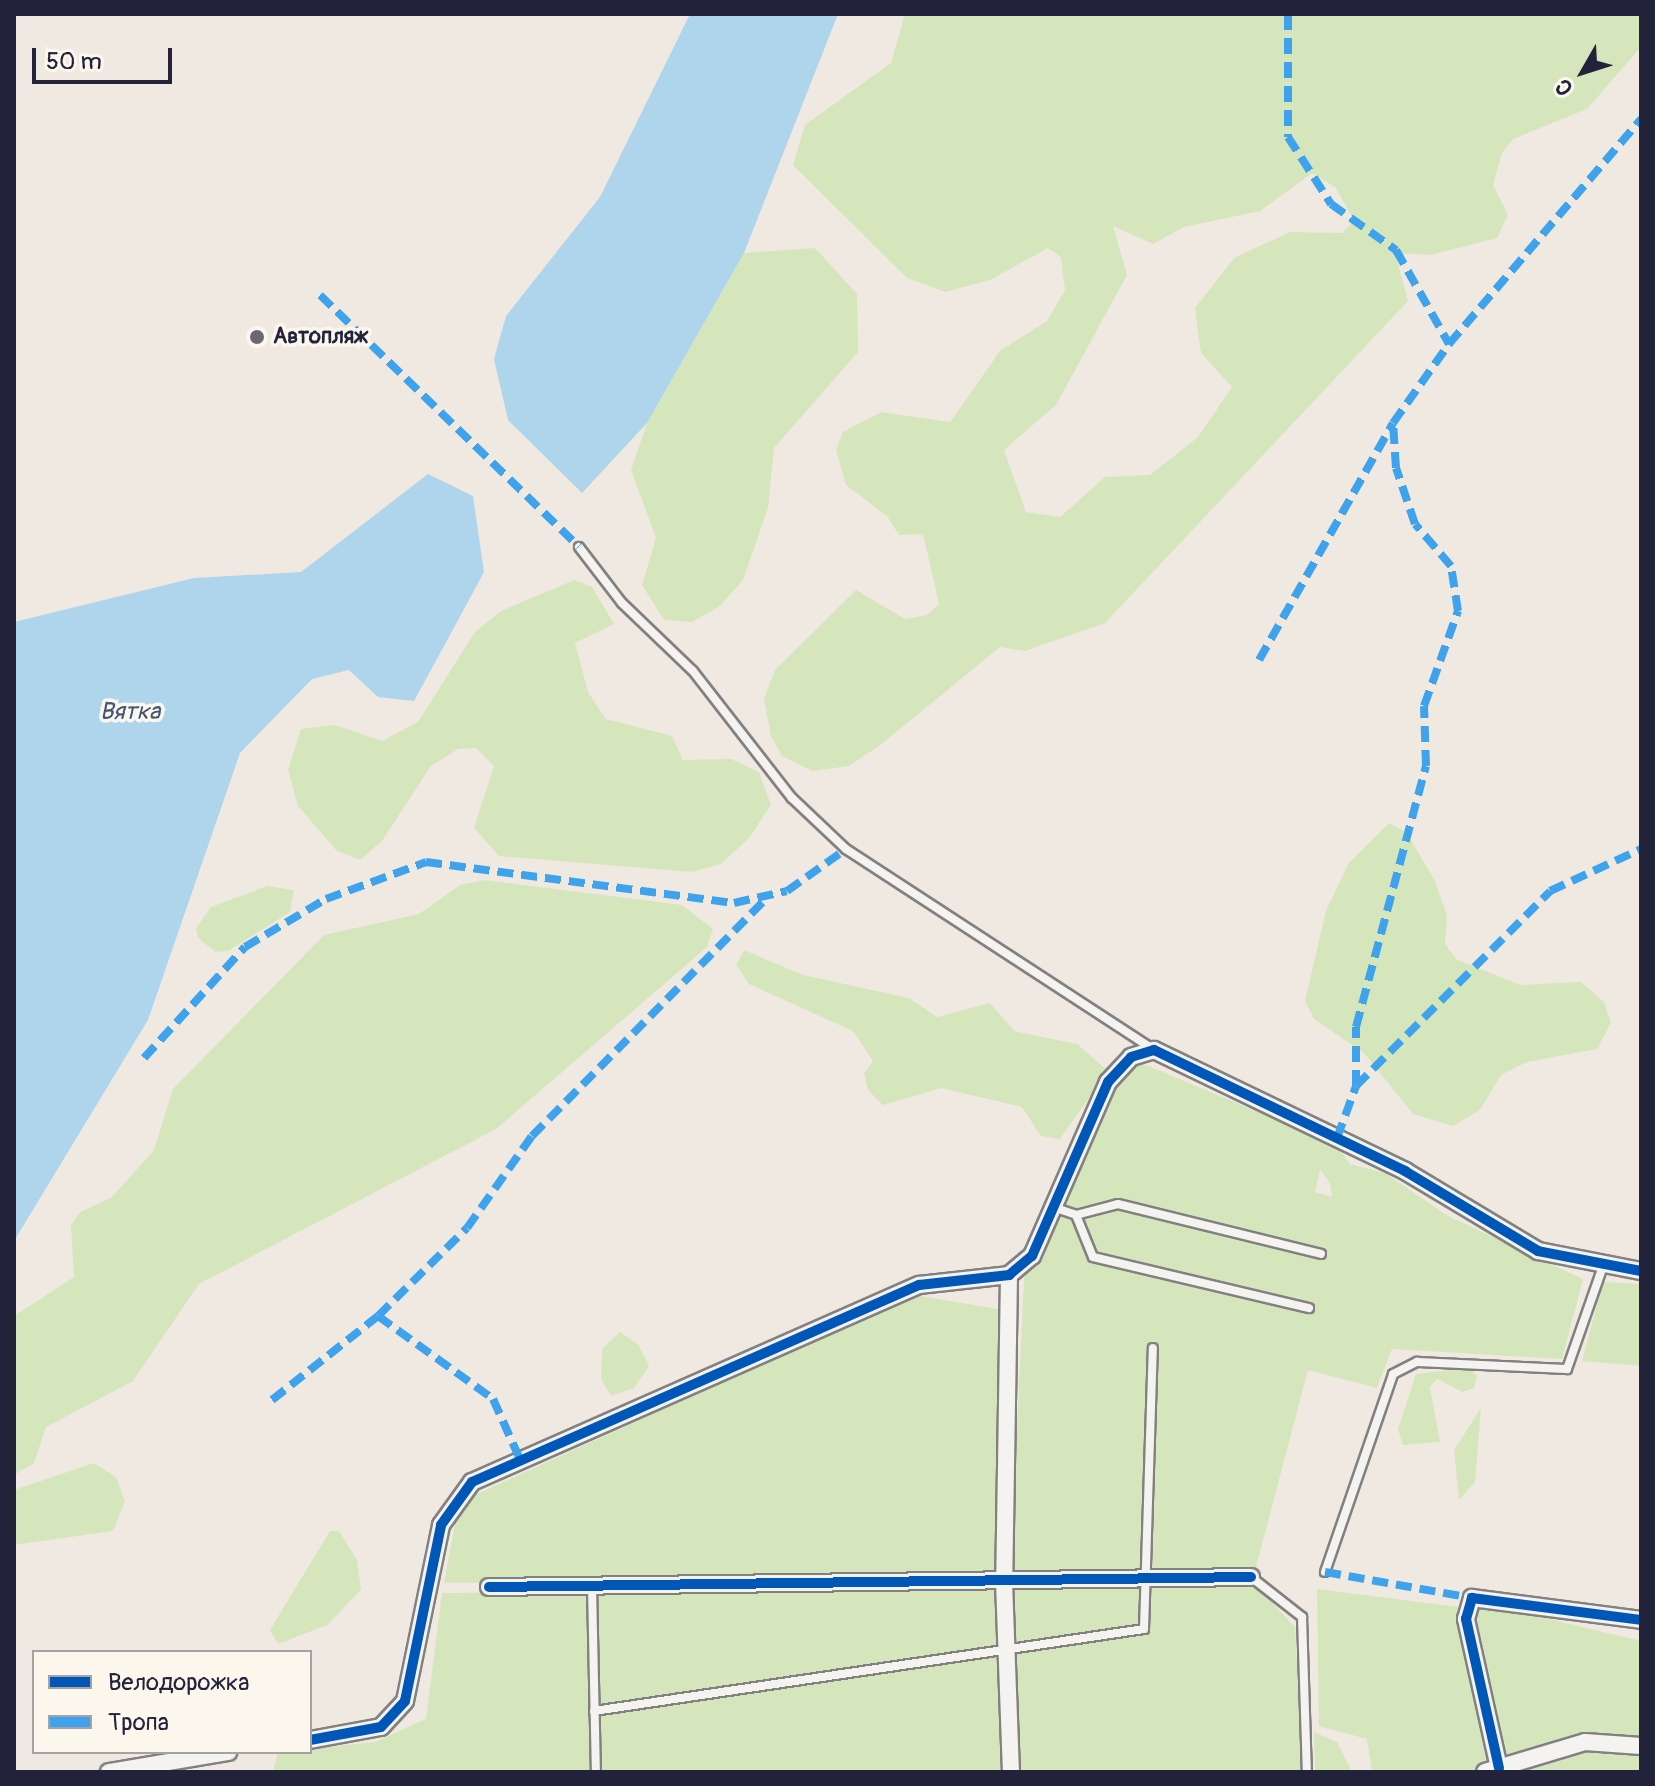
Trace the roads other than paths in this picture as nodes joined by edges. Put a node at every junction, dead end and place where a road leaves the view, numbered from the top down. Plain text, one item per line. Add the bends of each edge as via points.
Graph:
1 (579, 547) dead end
2 (1154, 1050) junction
3 (1053, 1207) junction
4 (1076, 1215) junction
5 (1321, 1254) dead end
6 (1603, 1266) junction
7 (1641, 1271) edge
8 (1009, 1275) junction
9 (1309, 1308) dead end
10 (1153, 1348) dead end
11 (1325, 1572) dead end
12 (1251, 1577) joint
13 (1145, 1578) junction
14 (1004, 1582) junction
15 (592, 1586) junction
16 (489, 1587) dead end
17 (1641, 1620) edge
18 (1005, 1650) junction
19 (594, 1711) junction
20 (312, 1740) edge
21 (1641, 1746) edge
22 (216, 1754) edge
23 (1492, 1770) edge
24 (109, 1772) edge
25 (596, 1772) edge
26 (1011, 1772) edge
27 (1307, 1772) edge

1 - 2 lane via 622,603 693,671 792,798 846,849
2 - 3 street via 1131,1057 1108,1082
2 - 6 street via 1405,1171 1524,1244
3 - 4 lane
3 - 8 street via 1032,1256
4 - 5 lane via 1118,1204
4 - 9 lane via 1093,1257
6 - 7 street
6 - 11 lane via 1567,1369 1417,1362 1393,1374
8 - 14 street
8 - 20 street via 919,1285 472,1482 441,1525 405,1701 381,1727
10 - 13 lane
12 - 13 street
12 - 27 lane via 1302,1617
13 - 14 street
13 - 18 lane via 1144,1629
14 - 15 street
14 - 18 street
15 - 16 street
15 - 19 lane
17 - 23 street via 1472,1598 1466,1619
18 - 19 lane
18 - 26 street
19 - 25 lane
21 - 23 street via 1585,1742
22 - 24 street

